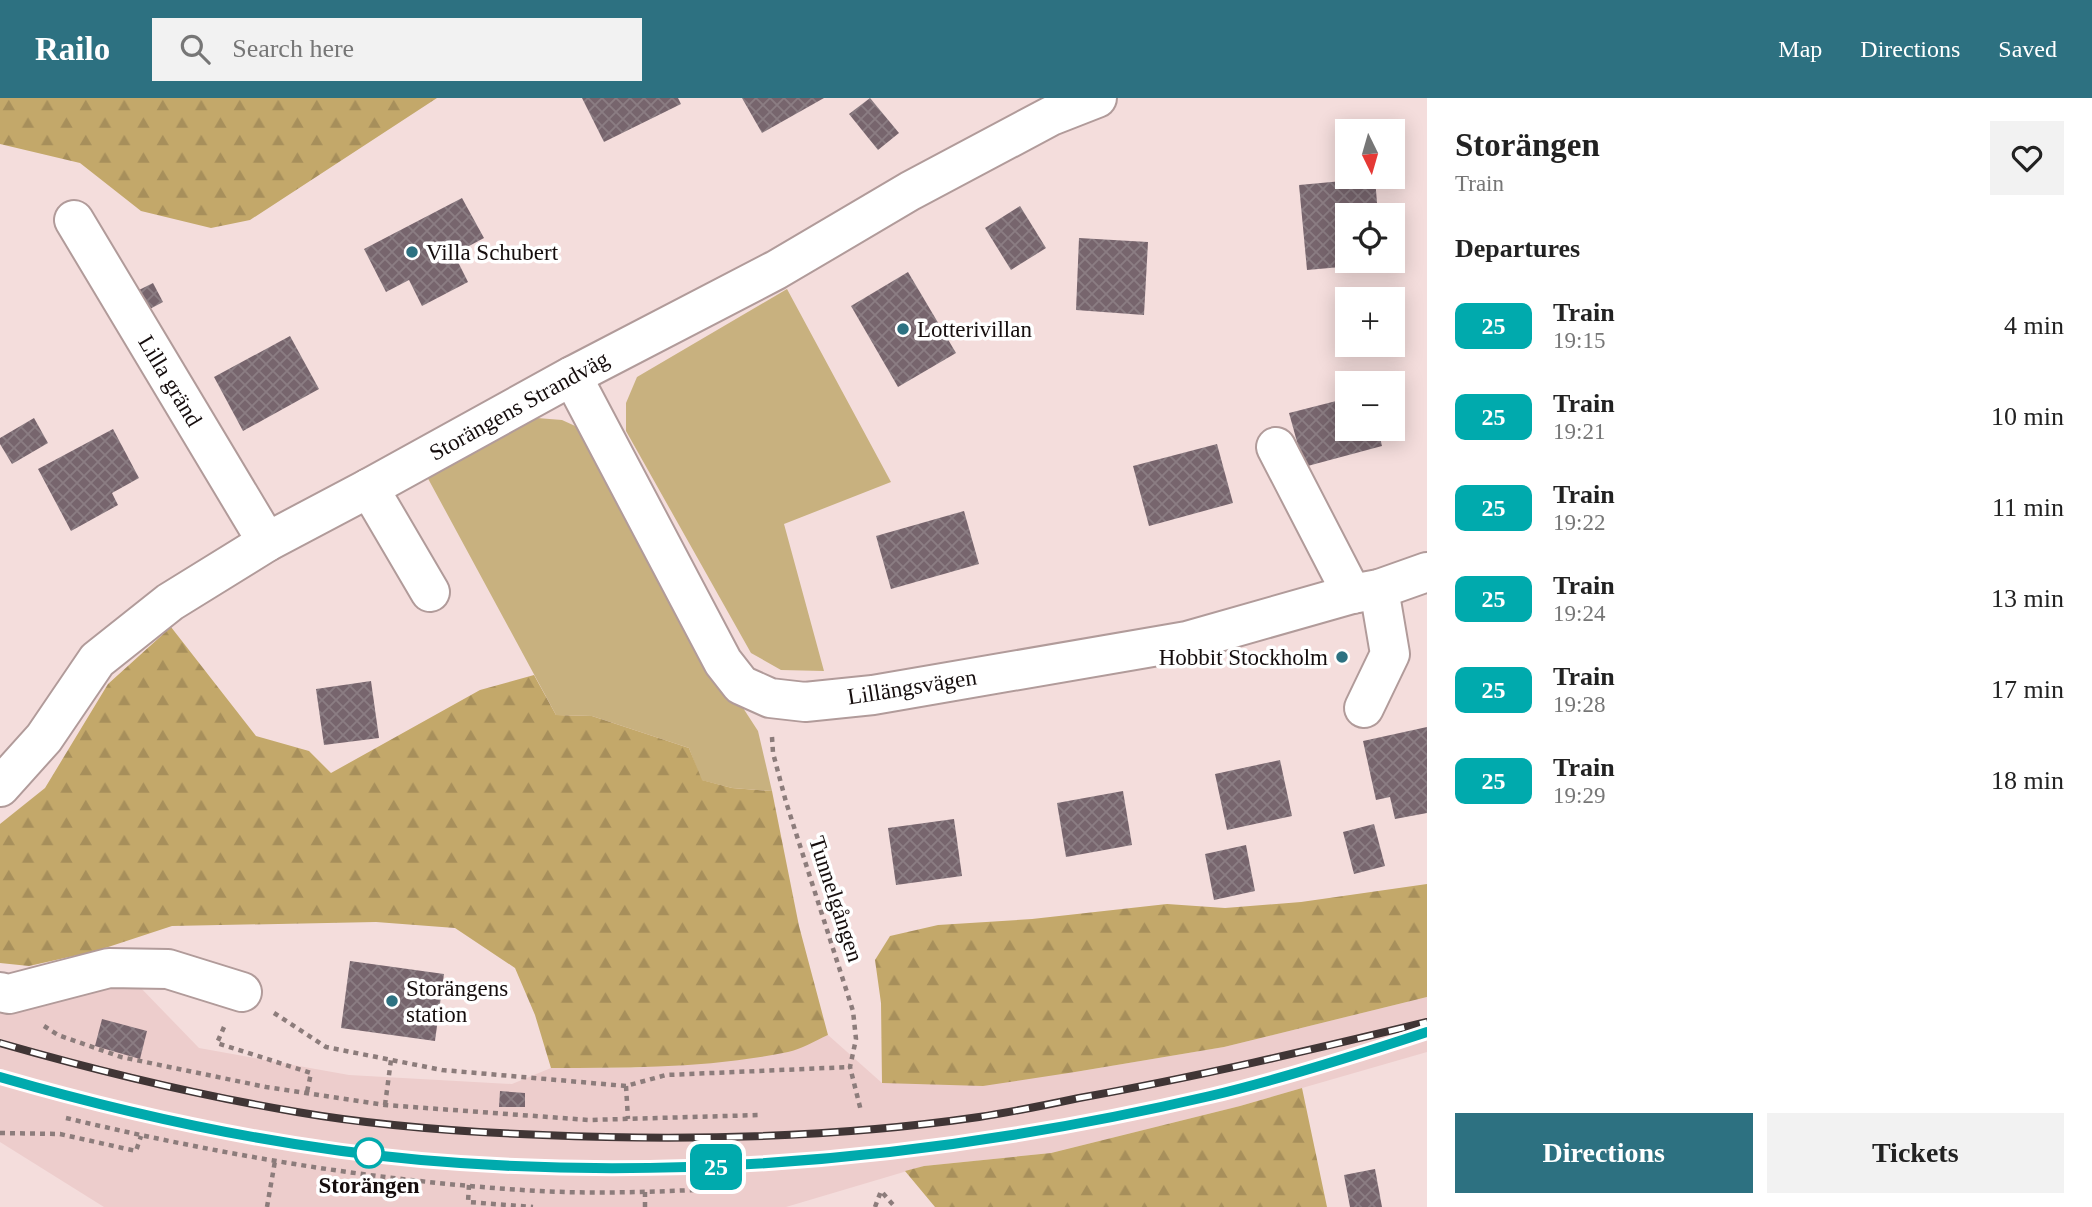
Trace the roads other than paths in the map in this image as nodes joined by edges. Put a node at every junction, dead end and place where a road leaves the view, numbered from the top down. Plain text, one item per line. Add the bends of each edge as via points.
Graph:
1 (1097, 98) edge
2 (74, 220) dead end
3 (572, 376) junction
4 (1276, 447) dead end
5 (369, 488) junction
6 (267, 542) junction
7 (1427, 572) edge
8 (430, 592) dead end
9 (1365, 592) junction
10 (1364, 708) dead end
11 (0, 788) edge
12 (242, 992) road end
13 (5, 993) edge

1 - 3 street, Storängens Strandväg via 1039,122 776,270
2 - 6 street, Lilla gränd
3 - 5 street, Storängens Strandväg
3 - 9 street, Lillängsvägen via 723,662 741,685 769,698 805,702 873,695 1187,641
4 - 9 street
5 - 6 street, Storängens Strandväg
5 - 8 street
6 - 11 street, Storängens Strandväg via 170,602 97,660 44,738
7 - 9 street, Lillängsvägen
9 - 10 street via 1390,654
12 - 13 street via 167,969 109,968

